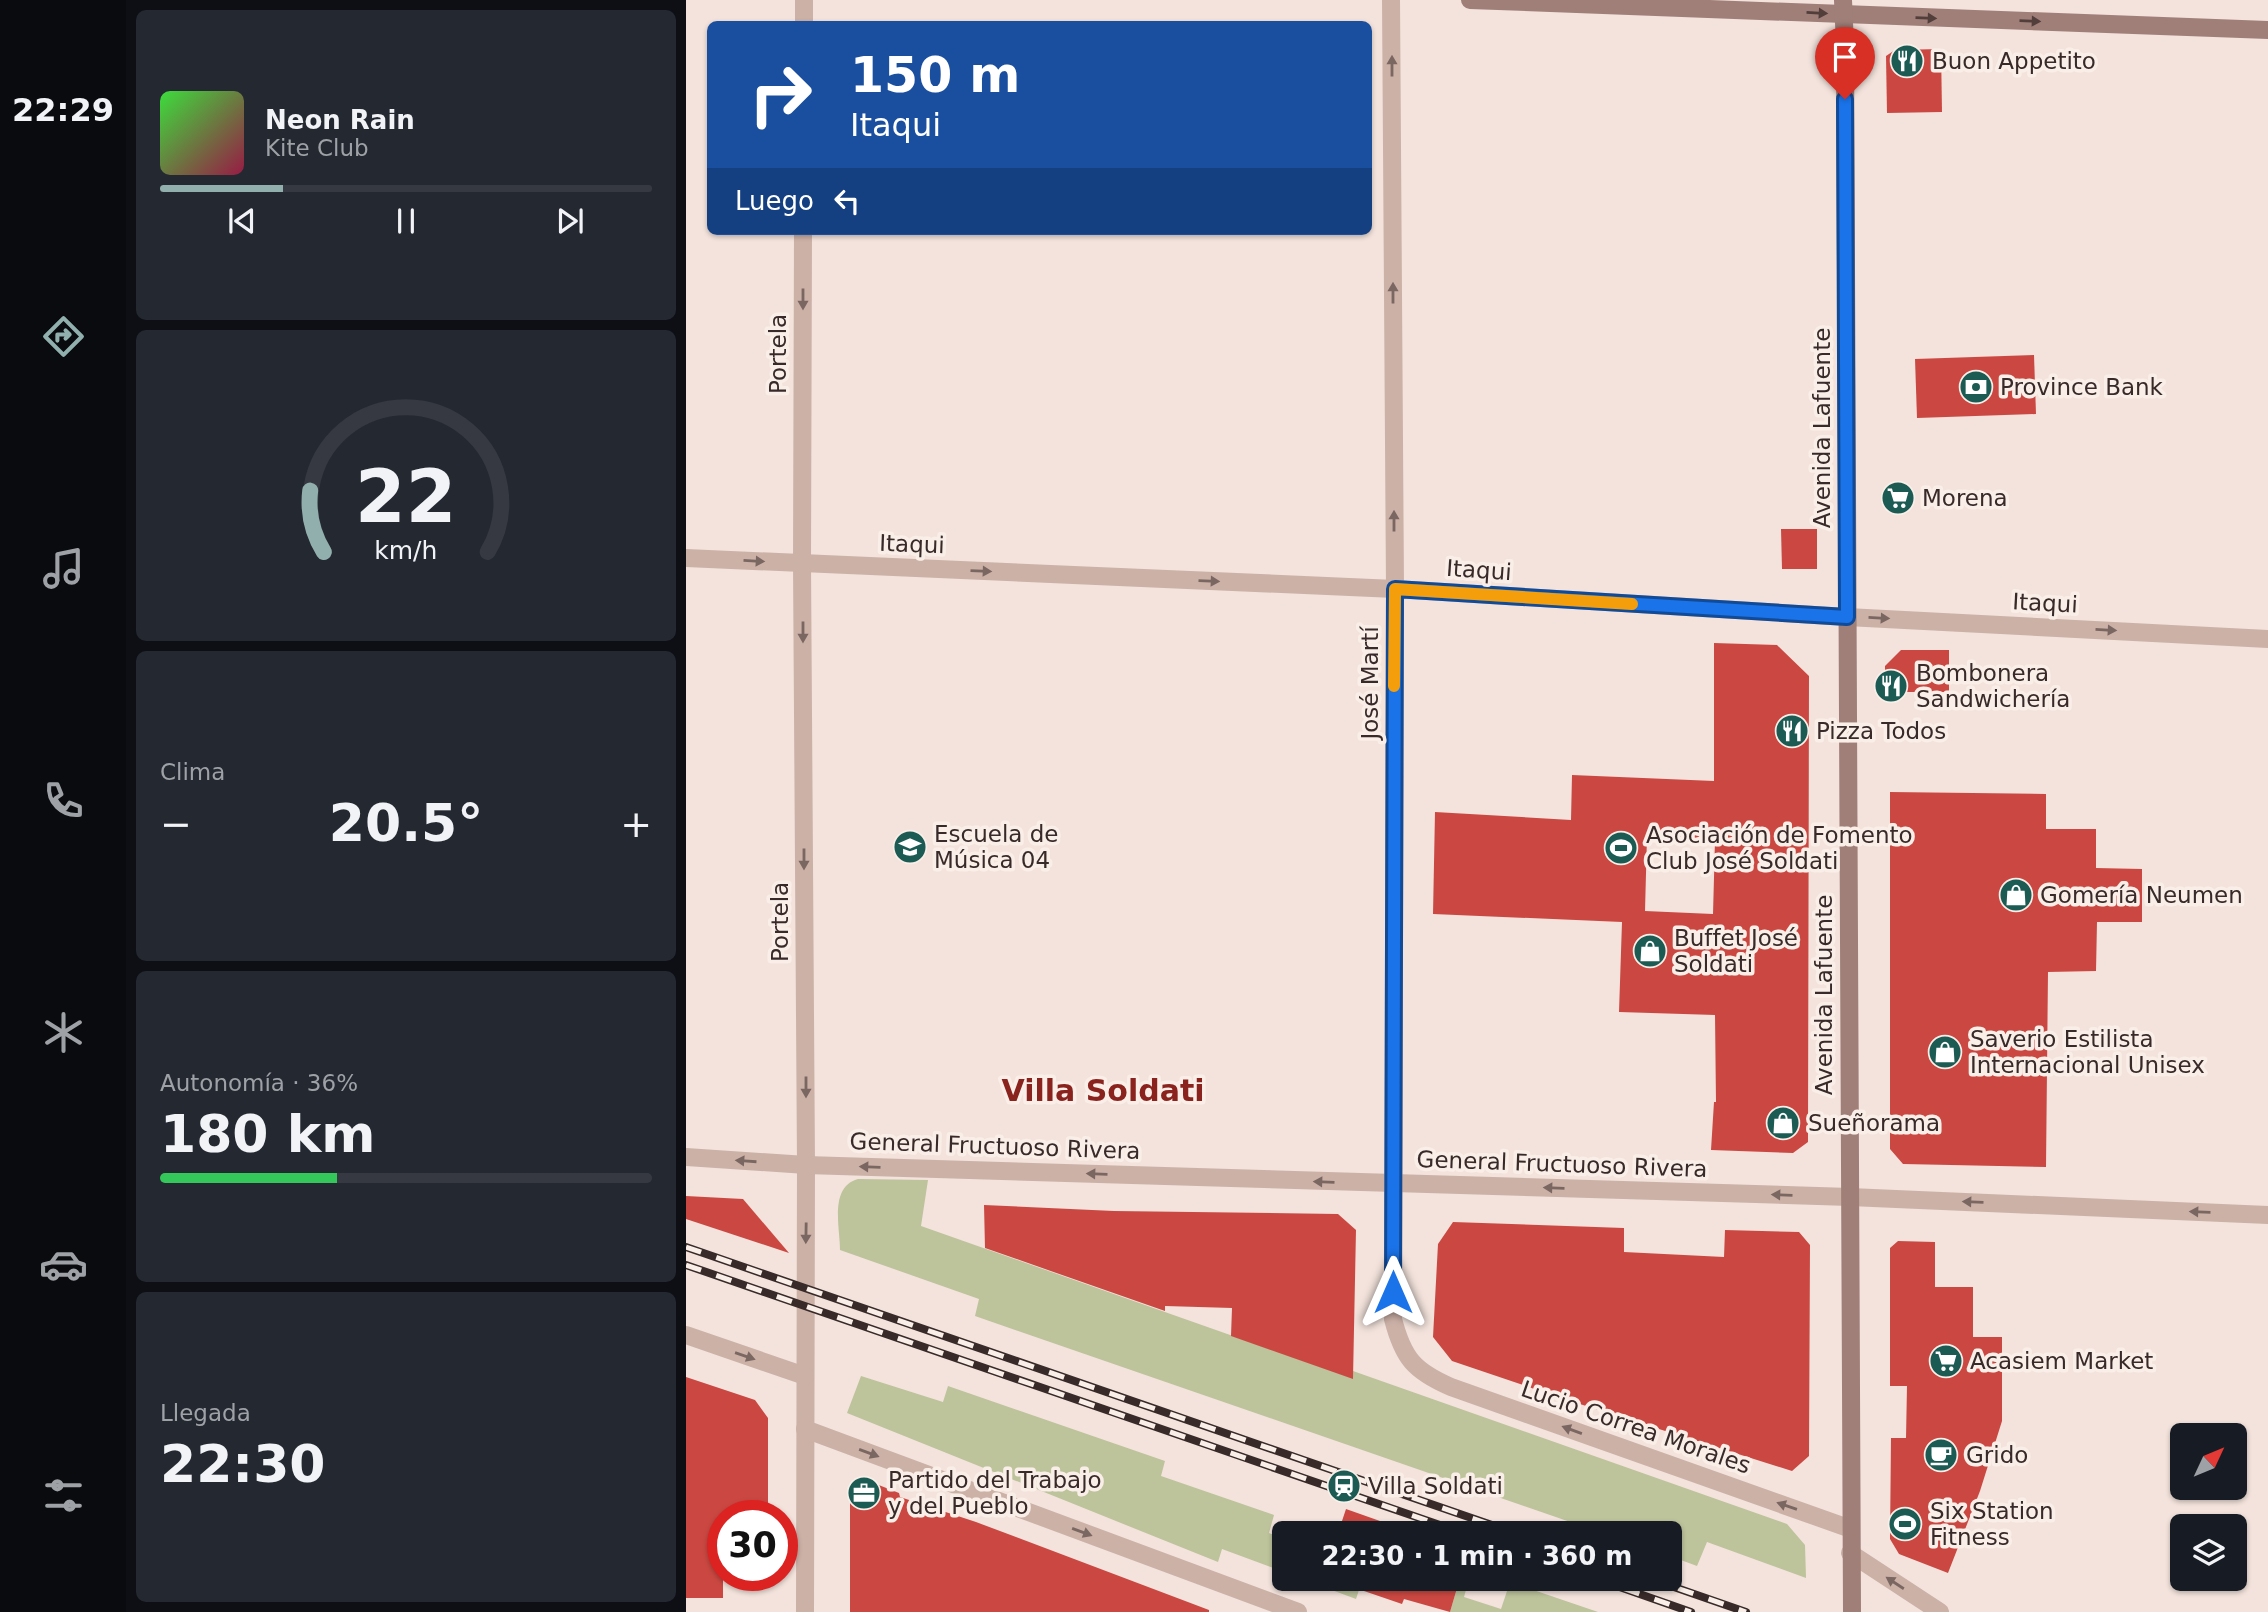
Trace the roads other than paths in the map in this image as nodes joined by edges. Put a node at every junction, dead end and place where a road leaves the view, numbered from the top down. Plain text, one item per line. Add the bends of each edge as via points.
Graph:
1 (804, 0) edge
2 (1391, 0) edge
3 (1470, 0) edge
4 (1843, 7) edge
5 (804, 21) edge
6 (2268, 30) edge
7 (803, 235) edge
8 (686, 558) edge
9 (802, 563) junction
10 (1395, 589) junction
11 (1847, 617) junction
12 (2268, 639) edge
13 (686, 1157) edge
14 (806, 1165) junction
15 (1392, 1184) junction
16 (1850, 1197) junction
17 (2268, 1215) edge
18 (686, 1335) edge
19 (1410, 1362) joint
20 (804, 1376) junction
21 (805, 1429) junction
22 (1851, 1529) junction
23 (1850, 1553) junction
24 (805, 1612) edge
25 (1298, 1612) edge
26 (1852, 1612) edge
27 (1940, 1612) edge

1 - 5 street
10 -> 2 street, José Martí
3 -> 4 street
4 -> 6 street
4 - 11 street, Avenida Lafuente
7 -> 9 street, Portela
8 -> 9 street, Itaqui
9 -> 10 street, Itaqui
9 -> 14 street, Portela
10 - 11 street, Itaqui
10 - 15 street, José Martí
11 -> 12 street, Itaqui
11 - 16 street, Avenida Lafuente
14 -> 13 street, General Fructuoso Rivera
15 -> 14 street, General Fructuoso Rivera
14 -> 20 street, Portela
16 -> 15 street, General Fructuoso Rivera
15 - 19 street, José Martí via 1393,1319
17 -> 16 street, General Fructuoso Rivera
16 - 22 street, Avenida Lafuente
18 -> 20 street
22 -> 19 street, Lucio Correa Morales via 1451,1387
20 - 21 street, Portela
21 - 24 street, Portela
21 -> 25 street
22 - 23 street, Avenida Lafuente
23 - 26 street, Avenida Lafuente
27 -> 23 street

